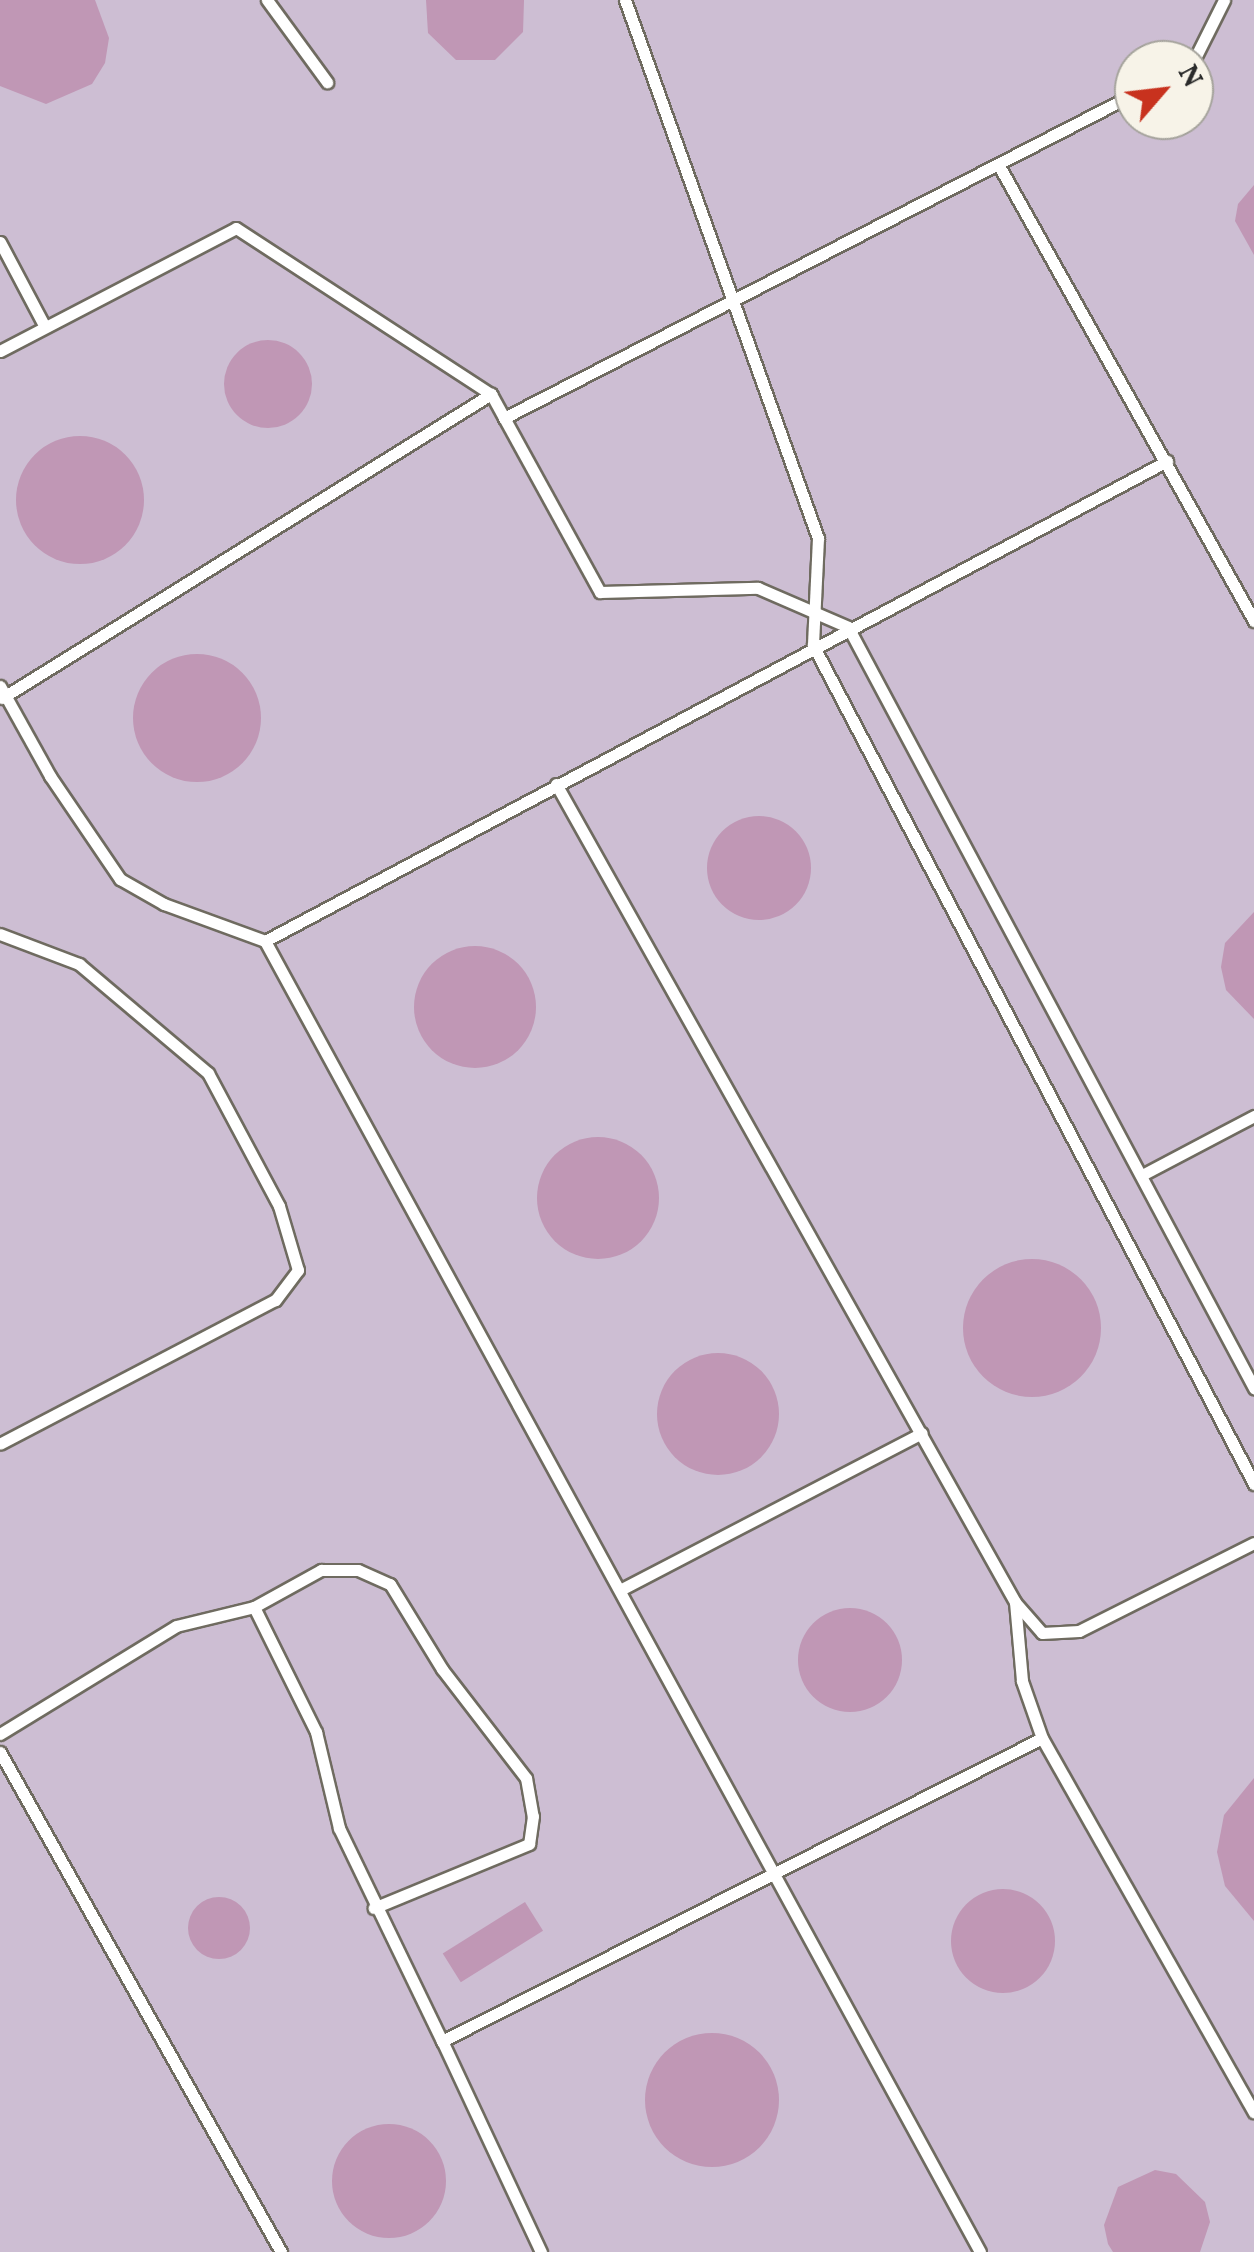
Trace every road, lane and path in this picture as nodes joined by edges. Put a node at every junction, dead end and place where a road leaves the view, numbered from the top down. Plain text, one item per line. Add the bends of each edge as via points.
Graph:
1 (267, 0) edge
2 (626, 0) edge
3 (1224, 0) edge
4 (1204, 40) edge
5 (328, 82) dead end
6 (1114, 104) edge
7 (998, 164) junction
8 (0, 242) edge
9 (733, 300) junction
10 (45, 327) junction
11 (0, 351) edge
12 (491, 394) junction
13 (504, 418) junction
14 (1167, 461) junction
15 (814, 612) junction
16 (1254, 620) edge
17 (848, 627) junction
18 (813, 645) junction
19 (2, 694) edge
20 (556, 784) junction
21 (0, 934) edge
22 (265, 942) junction
23 (1254, 1116) edge
24 (1142, 1175) junction
25 (1254, 1388) edge
26 (922, 1433) junction
27 (0, 1444) edge
28 (1254, 1484) edge
29 (1254, 1543) edge
30 (620, 1590) junction
31 (1015, 1602) junction
32 (254, 1607) junction
33 (0, 1734) edge
34 (1042, 1738) junction
35 (0, 1752) edge
36 (774, 1874) junction
37 (374, 1908) junction
38 (442, 2042) junction
39 (1254, 2112) edge
40 (280, 2252) edge
41 (541, 2252) edge
42 (980, 2252) edge

1 - 5 lane
2 - 9 lane
3 - 4 lane
6 - 7 lane
7 - 9 lane
7 - 14 lane
8 - 10 lane
9 - 13 lane
9 - 15 lane via 818,538
10 - 11 lane
10 - 12 lane via 236,228
12 - 13 lane
12 - 19 lane
13 - 15 lane via 600,592 758,588
14 - 16 lane
14 - 17 lane
15 - 17 lane
15 - 18 lane
17 - 18 lane
17 - 24 lane
18 - 20 lane
18 - 28 lane
19 - 22 lane via 120,879 164,904
20 - 22 lane
20 - 26 lane
21 - 27 lane via 78,964 208,1072 279,1206 298,1270 275,1300
22 - 30 lane
23 - 24 lane
24 - 25 lane
26 - 30 lane
26 - 31 lane
29 - 31 lane via 1079,1631 1042,1634
30 - 36 lane
31 - 34 lane via 1022,1681
32 - 33 lane via 176,1626
32 - 37 lane via 316,1732 339,1828
32 - 37 lane via 320,1570 358,1570 390,1584 442,1670 526,1778 533,1816 529,1844
34 - 36 lane
34 - 39 lane
35 - 40 lane
36 - 38 lane
36 - 42 lane
37 - 38 lane
38 - 41 lane

